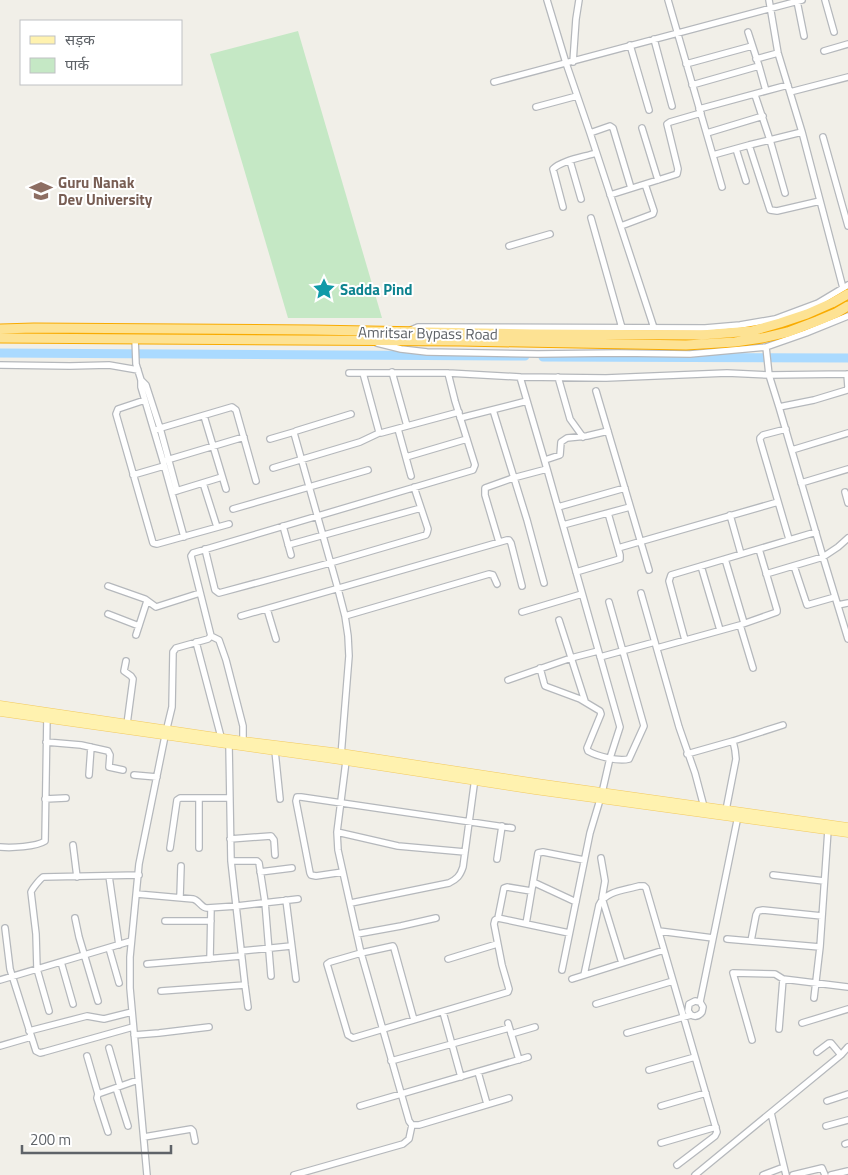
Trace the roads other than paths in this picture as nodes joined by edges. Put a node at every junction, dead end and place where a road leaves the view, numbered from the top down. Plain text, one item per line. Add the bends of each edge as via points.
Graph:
1 (547, 0) edge
2 (579, 0) edge
3 (668, 0) edge
4 (769, 0) edge
5 (825, 0) edge
6 (799, 1) edge
7 (770, 8) junction
8 (748, 32) dead end
9 (834, 32) dead end
10 (677, 33) junction
11 (804, 36) dead end
12 (654, 39) junction
13 (848, 44) edge
14 (630, 45) junction
15 (752, 46) junction
16 (824, 51) dead end
17 (778, 53) junction
18 (756, 59) junction
19 (569, 62) junction
20 (686, 64) junction
21 (759, 66) junction
22 (848, 77) edge
23 (494, 82) dead end
24 (692, 85) junction
25 (788, 85) junction
26 (766, 91) junction
27 (790, 92) junction
28 (754, 95) junction
29 (577, 96) junction
30 (672, 106) dead end
31 (536, 107) dead end
32 (649, 110) dead end
33 (700, 111) junction
34 (763, 116) junction
35 (642, 128) dead end
36 (802, 132) junction
37 (590, 133) junction
38 (707, 134) junction
39 (823, 137) dead end
40 (770, 140) junction
41 (749, 145) junction
42 (736, 149) junction
43 (596, 153) junction
44 (713, 155) junction
45 (570, 161) junction
46 (658, 180) junction
47 (746, 181) dead end
48 (645, 184) junction
49 (722, 187) dead end
50 (631, 188) junction
51 (785, 193) dead end
52 (610, 195) junction
53 (848, 199) edge
54 (582, 200) dead end
55 (820, 201) junction
56 (842, 203) junction
57 (563, 207) dead end
58 (591, 218) dead end
59 (848, 225) edge
60 (621, 226) junction
61 (550, 234) dead end
62 (510, 246) dead end
63 (846, 289) edge
64 (848, 306) edge
65 (848, 316) edge
66 (622, 328) junction
67 (654, 328) junction
68 (0, 329) edge
69 (407, 332) junction
70 (0, 338) edge
71 (368, 341) junction
72 (135, 342) junction
73 (766, 348) junction
74 (0, 365) edge
75 (137, 367) junction
76 (392, 372) junction
77 (349, 373) dead end
78 (363, 373) junction
79 (448, 373) junction
80 (847, 374) edge
81 (768, 375) junction
82 (520, 377) junction
83 (558, 378) junction
84 (141, 380) junction
85 (596, 391) dead end
86 (145, 400) junction
87 (527, 401) junction
88 (779, 407) junction
89 (493, 410) junction
90 (351, 414) dead end
91 (460, 415) junction
92 (204, 416) junction
93 (407, 426) junction
94 (157, 429) junction
95 (398, 429) junction
96 (786, 429) junction
97 (608, 431) junction
98 (294, 432) junction
99 (379, 433) junction
100 (848, 433) edge
101 (244, 437) junction
102 (582, 437) junction
103 (270, 439) dead end
104 (467, 439) junction
105 (213, 446) junction
106 (792, 450) junction
107 (406, 457) junction
108 (301, 460) junction
109 (545, 460) junction
110 (165, 462) junction
111 (273, 468) dead end
112 (547, 469) junction
113 (368, 470) dead end
114 (848, 470) edge
115 (133, 475) junction
116 (411, 476) dead end
117 (222, 477) junction
118 (513, 478) junction
119 (256, 481) dead end
120 (203, 483) junction
121 (801, 483) junction
122 (308, 486) junction
123 (414, 487) junction
124 (625, 488) junction
125 (226, 489) dead end
126 (174, 492) junction
127 (845, 492) dead end
128 (778, 502) junction
129 (848, 503) edge
130 (558, 507) junction
131 (630, 507) junction
132 (421, 508) junction
133 (233, 509) dead end
134 (608, 513) junction
135 (730, 515) junction
136 (317, 516) junction
137 (229, 524) dead end
138 (563, 525) junction
139 (282, 526) junction
140 (216, 528) junction
141 (816, 532) junction
142 (322, 536) junction
143 (184, 537) junction
144 (848, 538) edge
145 (789, 539) junction
146 (641, 541) junction
147 (499, 542) junction
148 (848, 544) edge
149 (288, 545) junction
150 (838, 547) junction
151 (618, 548) junction
152 (205, 549) junction
153 (759, 549) junction
154 (742, 554) junction
155 (291, 555) dead end
156 (823, 557) junction
157 (726, 559) junction
158 (330, 563) junction
159 (701, 566) junction
160 (794, 566) junction
161 (649, 570) dead end
162 (576, 572) junction
163 (766, 574) junction
164 (544, 583) dead end
165 (497, 584) dead end
166 (108, 586) dead end
167 (522, 586) dead end
168 (338, 589) junction
169 (641, 593) dead end
170 (200, 594) junction
171 (582, 594) junction
172 (835, 597) junction
173 (147, 601) junction
174 (609, 602) dead end
175 (848, 602) edge
176 (838, 605) junction
177 (267, 609) junction
178 (522, 612) dead end
179 (108, 614) dead end
180 (241, 616) dead end
181 (345, 616) junction
182 (559, 620) dead end
183 (742, 624) junction
184 (139, 626) junction
185 (720, 630) junction
186 (136, 635) dead end
187 (211, 636) junction
188 (276, 639) dead end
189 (848, 639) edge
190 (685, 640) junction
191 (196, 642) junction
192 (655, 642) junction
193 (657, 648) junction
194 (622, 650) junction
195 (599, 654) junction
196 (570, 658) junction
197 (126, 661) dead end
198 (540, 668) junction
199 (753, 668) dead end
200 (508, 680) dead end
201 (585, 701) junction
202 (0, 705) edge
203 (0, 712) edge
204 (47, 715) junction
205 (127, 724) junction
206 (783, 724) dead end
207 (166, 733) junction
208 (221, 737) junction
209 (733, 741) junction
210 (46, 742) junction
211 (243, 744) junction
212 (229, 745) junction
213 (92, 747) junction
214 (275, 751) junction
215 (687, 754) junction
216 (342, 758) junction
217 (610, 758) junction
218 (123, 770) dead end
219 (89, 775) dead end
220 (134, 775) dead end
221 (157, 777) junction
222 (475, 777) junction
223 (601, 796) junction
224 (45, 798) junction
225 (66, 798) dead end
226 (199, 798) junction
227 (230, 798) junction
228 (280, 799) dead end
229 (341, 803) junction
230 (704, 806) junction
231 (726, 810) junction
232 (738, 815) junction
233 (470, 821) junction
234 (502, 826) junction
235 (848, 826) edge
236 (512, 828) dead end
237 (828, 830) junction
238 (338, 832) junction
239 (848, 833) edge
240 (230, 839) junction
241 (73, 845) dead end
242 (0, 847) edge
243 (170, 848) dead end
244 (199, 848) dead end
245 (465, 852) junction
246 (275, 855) dead end
247 (601, 858) dead end
248 (497, 859) dead end
249 (584, 860) junction
250 (231, 862) junction
251 (181, 866) dead end
252 (292, 868) dead end
253 (260, 872) junction
254 (343, 872) junction
255 (138, 875) junction
256 (773, 875) dead end
257 (109, 876) junction
258 (77, 877) junction
259 (824, 881) junction
260 (533, 882) junction
261 (531, 891) junction
262 (137, 894) junction
263 (180, 898) junction
264 (602, 898) junction
265 (298, 899) dead end
266 (286, 900) junction
267 (265, 902) junction
268 (576, 902) junction
269 (351, 903) junction
270 (236, 906) junction
271 (211, 908) junction
272 (822, 916) junction
273 (75, 918) dead end
274 (436, 918) dead end
275 (498, 918) junction
276 (165, 921) dead end
277 (211, 921) junction
278 (526, 924) junction
279 (5, 928) dead end
280 (659, 932) junction
281 (569, 933) junction
282 (357, 934) junction
283 (713, 938) junction
284 (727, 939) dead end
285 (131, 941) junction
286 (751, 941) junction
287 (497, 944) junction
288 (119, 945) junction
289 (291, 946) junction
290 (820, 947) junction
291 (109, 948) junction
292 (268, 948) junction
293 (664, 950) junction
294 (361, 953) junction
295 (241, 954) junction
296 (84, 955) junction
297 (210, 959) junction
298 (448, 959) dead end
299 (61, 962) junction
300 (622, 963) junction
301 (147, 964) dead end
302 (37, 969) junction
303 (562, 970) dead end
304 (584, 975) junction
305 (13, 976) junction
306 (271, 976) dead end
307 (296, 979) dead end
308 (572, 979) dead end
309 (783, 979) junction
310 (0, 980) edge
311 (673, 981) junction
312 (119, 983) dead end
313 (816, 983) junction
314 (244, 985) junction
315 (848, 987) edge
316 (160, 991) dead end
317 (814, 998) dead end
318 (98, 1001) dead end
319 (700, 1002) junction
320 (73, 1004) dead end
321 (596, 1004) dead end
322 (248, 1007) dead end
323 (848, 1009) edge
324 (49, 1011) dead end
325 (132, 1012) junction
326 (443, 1012) junction
327 (691, 1015) junction
328 (684, 1017) junction
329 (414, 1020) junction
330 (802, 1023) dead end
331 (133, 1027) junction
332 (209, 1027) dead end
333 (535, 1027) dead end
334 (509, 1028) junction
335 (383, 1029) junction
336 (779, 1030) dead end
337 (627, 1033) dead end
338 (30, 1034) junction
339 (134, 1035) junction
340 (752, 1040) dead end
341 (452, 1044) junction
342 (0, 1046) edge
343 (848, 1047) edge
344 (109, 1048) dead end
345 (817, 1052) dead end
346 (841, 1054) junction
347 (87, 1056) dead end
348 (528, 1057) dead end
349 (695, 1057) junction
350 (519, 1060) junction
351 (391, 1061) junction
352 (649, 1070) dead end
353 (478, 1072) junction
354 (462, 1076) junction
355 (138, 1080) junction
356 (118, 1087) junction
357 (706, 1093) junction
358 (98, 1094) junction
359 (401, 1094) junction
360 (848, 1094) edge
361 (509, 1098) dead end
362 (828, 1101) dead end
363 (487, 1104) junction
364 (360, 1106) dead end
365 (661, 1106) dead end
366 (771, 1113) junction
367 (848, 1120) edge
368 (412, 1125) junction
369 (128, 1126) dead end
370 (826, 1126) dead end
371 (716, 1127) junction
372 (108, 1132) dead end
373 (144, 1137) junction
374 (195, 1142) dead end
375 (661, 1143) dead end
376 (677, 1166) dead end
377 (784, 1168) junction
378 (848, 1171) edge
379 (146, 1175) edge
380 (294, 1175) edge
381 (695, 1175) edge
382 (762, 1175) edge
383 (786, 1175) edge
384 (793, 1175) edge
385 (825, 1175) edge
386 (832, 1175) edge

1 - 19 street
2 - 19 street
3 - 10 street
4 - 7 street
5 - 9 street
6 - 7 street
6 - 11 street
7 - 10 street
7 - 17 street
8 - 15 street
10 - 12 street
10 - 20 street
12 - 14 street
12 - 30 street
13 - 16 street
14 - 19 street
14 - 32 street
15 - 18 street
15 - 20 street
17 - 18 street
17 - 25 street
18 - 21 street
19 - 23 street
19 - 29 street
20 - 24 street
21 - 24 street
21 - 26 street
22 - 27 street
24 - 33 street
25 - 26 street
25 - 27 street
26 - 28 street
27 - 36 street
28 - 33 street
28 - 34 street
29 - 31 street
29 - 37 street
33 - 38 street
33 - 46 street via 668,123 678,173
34 - 38 street
34 - 40 street
35 - 46 street
36 - 40 street
36 - 55 street
37 - 43 street
37 - 50 street via 610,126 613,128
38 - 44 street
39 - 56 street
40 - 41 street
40 - 51 street
41 - 42 street
41 - 55 street via 770,210
42 - 44 street
42 - 47 street
43 - 45 street
43 - 52 street
44 - 49 street
45 - 54 street
45 - 57 street via 553,168
46 - 48 street
48 - 50 street
48 - 60 street via 653,214
50 - 52 street
52 - 60 street
53 - 56 street
55 - 63 street
56 - 59 street
58 - 66 street
60 - 67 street
61 - 62 street
63 - 67 street via 775,319 705,328
63 - 69 highway, Amritsar Bypass Road via 832,303 807,314 752,330 726,333
64 - 71 highway, Amritsar Bypass Road via 788,332 726,343
65 - 73 street
66 - 67 street
66 - 69 street via 418,327
68 - 69 highway, Amritsar Bypass Road
70 - 72 highway, Amritsar Bypass Road
71 - 72 highway, Amritsar Bypass Road
71 - 73 street via 401,350 529,354 690,354
72 - 75 street
73 - 81 street
74 - 75 street
75 - 84 street
76 - 78 street
76 - 79 street
76 - 93 street
77 - 78 street
78 - 99 street
79 - 82 street
79 - 91 street
80 - 81 street
80 - 88 street via 846,390
81 - 83 street via 727,373
81 - 88 street
82 - 83 street
82 - 87 street
83 - 102 street via 570,420
84 - 86 street
84 - 94 street via 146,385
85 - 97 street
86 - 94 street
86 - 115 street via 116,412
87 - 89 street
87 - 109 street
88 - 96 street
89 - 91 street
89 - 118 street
90 - 98 street
91 - 93 street
91 - 104 street
92 - 94 street
92 - 101 street via 234,408
92 - 105 street
93 - 95 street
94 - 110 street
95 - 99 street
95 - 107 street
96 - 106 street
96 - 128 street via 760,438
97 - 102 street
97 - 124 street
98 - 103 street
98 - 108 street
99 - 108 street
100 - 106 street
101 - 105 street
101 - 119 street
102 - 109 street via 562,440 560,455
104 - 107 street
104 - 123 street via 475,465 473,470
105 - 110 street
105 - 117 street
106 - 121 street
107 - 116 street
108 - 111 street
108 - 122 street
109 - 112 street
110 - 115 street
110 - 126 street
112 - 118 street
112 - 130 street
113 - 122 street
114 - 121 street
115 - 143 street via 153,543
117 - 120 street
117 - 125 street
118 - 147 street via 487,486 484,492
118 - 164 street
120 - 126 street
120 - 140 street
121 - 141 street
122 - 133 street
122 - 136 street
123 - 132 street
123 - 136 street
124 - 130 street
124 - 131 street
126 - 143 street
127 - 129 street
128 - 135 street
128 - 145 street
130 - 138 street
131 - 134 street
131 - 146 street
132 - 142 street
132 - 158 street via 428,529 426,534
134 - 138 street
134 - 151 street
135 - 146 street
135 - 154 street
136 - 139 street
136 - 142 street
137 - 140 street
138 - 162 street
139 - 149 street
139 - 152 street
140 - 143 street
141 - 145 street
141 - 156 street
142 - 149 street
142 - 158 street
144 - 150 street
145 - 153 street
146 - 151 street
146 - 161 street
147 - 167 street via 510,541
147 - 168 street
148 - 150 street
149 - 155 street
150 - 156 street
151 - 162 street via 619,559
152 - 158 street via 215,590 219,594
152 - 170 street via 191,557
153 - 154 street
153 - 163 street
154 - 157 street
156 - 160 street
156 - 172 street
157 - 159 street
157 - 183 street
158 - 168 street
159 - 185 street
159 - 190 street via 669,578
160 - 163 street
160 - 172 street via 807,605
162 - 171 street
163 - 183 street via 777,612
165 - 181 street via 495,576 489,574
166 - 173 street
168 - 177 street
168 - 181 street
169 - 192 street
170 - 173 street via 158,606
170 - 187 street
171 - 178 street
171 - 195 street
172 - 176 street
173 - 184 street
174 - 194 street
175 - 176 street
176 - 189 street
177 - 180 street
177 - 188 street
179 - 184 street
181 - 216 street via 349,647
182 - 196 street
183 - 185 street
183 - 199 street
184 - 186 street
185 - 190 street
187 - 191 street
187 - 211 street via 219,640 226,660 243,726
190 - 193 street
191 - 207 street via 172,652 173,701
191 - 208 street
192 - 193 street
192 - 194 street
193 - 215 street
194 - 195 street
194 - 217 street via 644,727 629,759
195 - 196 street
195 - 217 street via 620,727
196 - 198 street
196 - 201 street
197 - 205 street via 124,671 133,679
198 - 200 street
198 - 201 street via 545,686
201 - 217 street via 601,714 587,750
202 - 204 main road
203 - 204 main road
204 - 205 main road
204 - 207 main road
204 - 210 street
205 - 207 main road
206 - 209 street
207 - 208 main road
207 - 212 main road
207 - 221 street
208 - 211 main road
209 - 215 street
209 - 231 street via 736,759
210 - 213 street
210 - 224 street
211 - 212 main road
211 - 214 main road
211 - 216 main road
212 - 227 street
213 - 218 street via 108,751 109,767
213 - 219 street
214 - 216 main road
214 - 228 street
215 - 230 street
216 - 222 main road
216 - 229 street
217 - 223 street
220 - 221 street
221 - 255 street
222 - 223 main road
222 - 233 street
223 - 230 main road
223 - 232 main road
223 - 249 street
224 - 225 street
224 - 242 street via 45,841 12,848
226 - 227 street
226 - 243 street via 176,801
226 - 244 street
227 - 240 street
229 - 233 street
229 - 238 street
229 - 254 street via 296,799 311,875
230 - 231 main road
231 - 232 main road
232 - 235 main road
232 - 237 main road
232 - 283 street
233 - 234 street
233 - 245 street
234 - 236 street
234 - 248 street
237 - 239 main road
237 - 259 street
238 - 245 street via 398,846
238 - 254 street
240 - 246 street via 271,836
240 - 250 street
241 - 258 street
245 - 269 street via 463,867 456,880
247 - 264 street via 605,880
249 - 260 street via 540,852
249 - 268 street
250 - 253 street via 258,861
250 - 270 street
251 - 263 street
252 - 253 street
253 - 267 street
254 - 269 street
255 - 257 street
255 - 262 street
256 - 259 street
257 - 258 street
257 - 288 street
258 - 302 street via 43,877 32,890
259 - 272 street
260 - 261 street
260 - 268 street
261 - 275 street via 504,888
261 - 278 street
262 - 263 street
262 - 285 street
263 - 271 street via 196,899 204,908
264 - 280 street via 644,886
264 - 300 street
264 - 304 street
265 - 266 street
266 - 267 street
266 - 289 street
267 - 270 street
267 - 292 street
268 - 281 street
269 - 282 street
270 - 271 street
270 - 295 street
271 - 277 street
272 - 286 street via 758,911
272 - 290 street
273 - 296 street
274 - 282 street
275 - 278 street
275 - 287 street via 494,924
276 - 277 street
277 - 297 street
278 - 281 street
279 - 305 street
280 - 283 street
280 - 293 street
281 - 303 street
282 - 294 street
283 - 319 street
284 - 286 street
285 - 288 street
285 - 325 street
286 - 290 street
287 - 298 street
287 - 326 street via 508,992
288 - 291 street
289 - 292 street
289 - 307 street
290 - 313 street
291 - 296 street
291 - 312 street
292 - 295 street
292 - 306 street
293 - 300 street
293 - 311 street
294 - 329 street via 394,948
294 - 335 street
294 - 335 street via 330,962 327,966 349,1036 352,1038
295 - 297 street
295 - 314 street
296 - 299 street
296 - 318 street
297 - 301 street
299 - 302 street
299 - 320 street
300 - 304 street
302 - 305 street
302 - 324 street
304 - 308 street
305 - 310 street
305 - 338 street
309 - 313 street
309 - 336 street
309 - 340 street via 775,974 733,972
311 - 321 street
311 - 328 street
313 - 315 street
313 - 317 street
314 - 316 street
314 - 322 street
319 - 327 street via 702,1012
319 - 327 street via 689,1004 687,1009
323 - 330 street
325 - 331 street
325 - 338 street via 104,1019 87,1016
326 - 329 street
326 - 341 street
327 - 328 street
328 - 337 street
328 - 349 street
329 - 335 street
331 - 338 street via 42,1053 36,1051
331 - 339 street
332 - 339 street
333 - 334 street
334 - 341 street
334 - 350 street
335 - 351 street
338 - 342 street
339 - 355 street
341 - 351 street
341 - 354 street
343 - 346 street
344 - 356 street
345 - 346 street via 830,1043
346 - 366 street
347 - 358 street
348 - 350 street
349 - 352 street
349 - 357 street
350 - 353 street
351 - 359 street
353 - 354 street
353 - 363 street
354 - 359 street
355 - 356 street
355 - 373 street
356 - 358 street
356 - 369 street
357 - 365 street
357 - 371 street
358 - 372 street
359 - 364 street
359 - 368 street
360 - 362 street
361 - 363 street
363 - 368 street
366 - 377 street
366 - 381 street
367 - 370 street
368 - 380 street via 409,1139 403,1144
371 - 375 street
371 - 376 street via 715,1136
373 - 374 street via 191,1129
373 - 379 street
377 - 382 street
377 - 383 street
378 - 386 street
384 - 385 street via 822,1168

